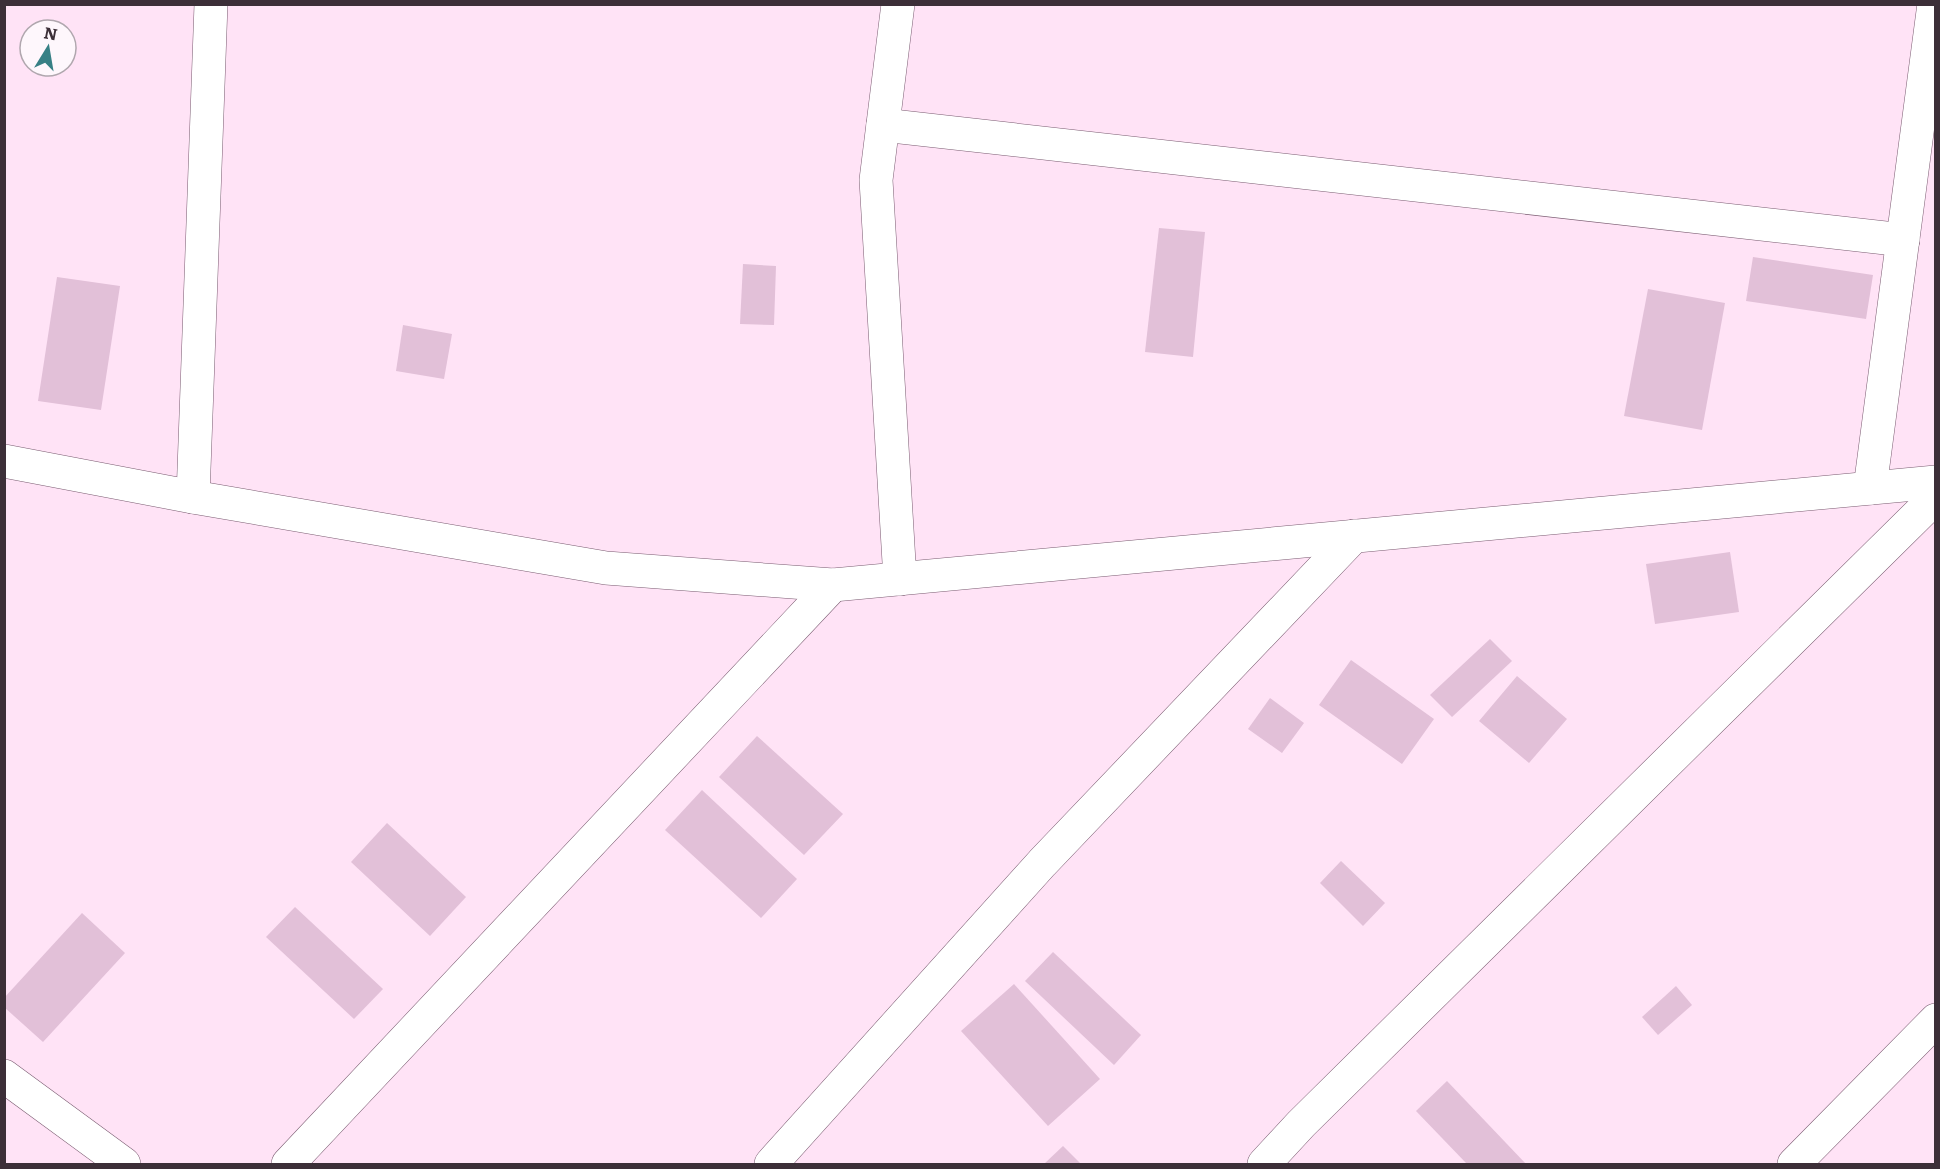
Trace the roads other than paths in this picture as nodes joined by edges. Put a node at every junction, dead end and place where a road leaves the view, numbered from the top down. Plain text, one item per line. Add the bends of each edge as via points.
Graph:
1 (211, 4) edge
2 (898, 4) edge
3 (1934, 4) edge
4 (883, 125) junction
5 (1903, 240) junction
6 (4, 461) edge
7 (1935, 482) edge
8 (1870, 488) junction
9 (193, 497) junction
10 (1935, 497) edge
11 (1354, 536) junction
12 (900, 579) junction
13 (833, 585) junction
14 (1935, 1020) edge
15 (4, 1076) edge
16 (124, 1164) edge
17 (288, 1164) edge
18 (771, 1164) edge
19 (1264, 1164) edge
20 (1794, 1164) edge

1 - 9 street
2 - 4 street
3 - 5 street
4 - 5 street
4 - 12 street via 876,180
5 - 8 street
6 - 9 street
7 - 8 street
8 - 11 street
9 - 13 street via 606,568
10 - 19 street
11 - 12 street
11 - 18 street via 1042,863
12 - 13 street
13 - 17 street
14 - 20 street
15 - 16 street

